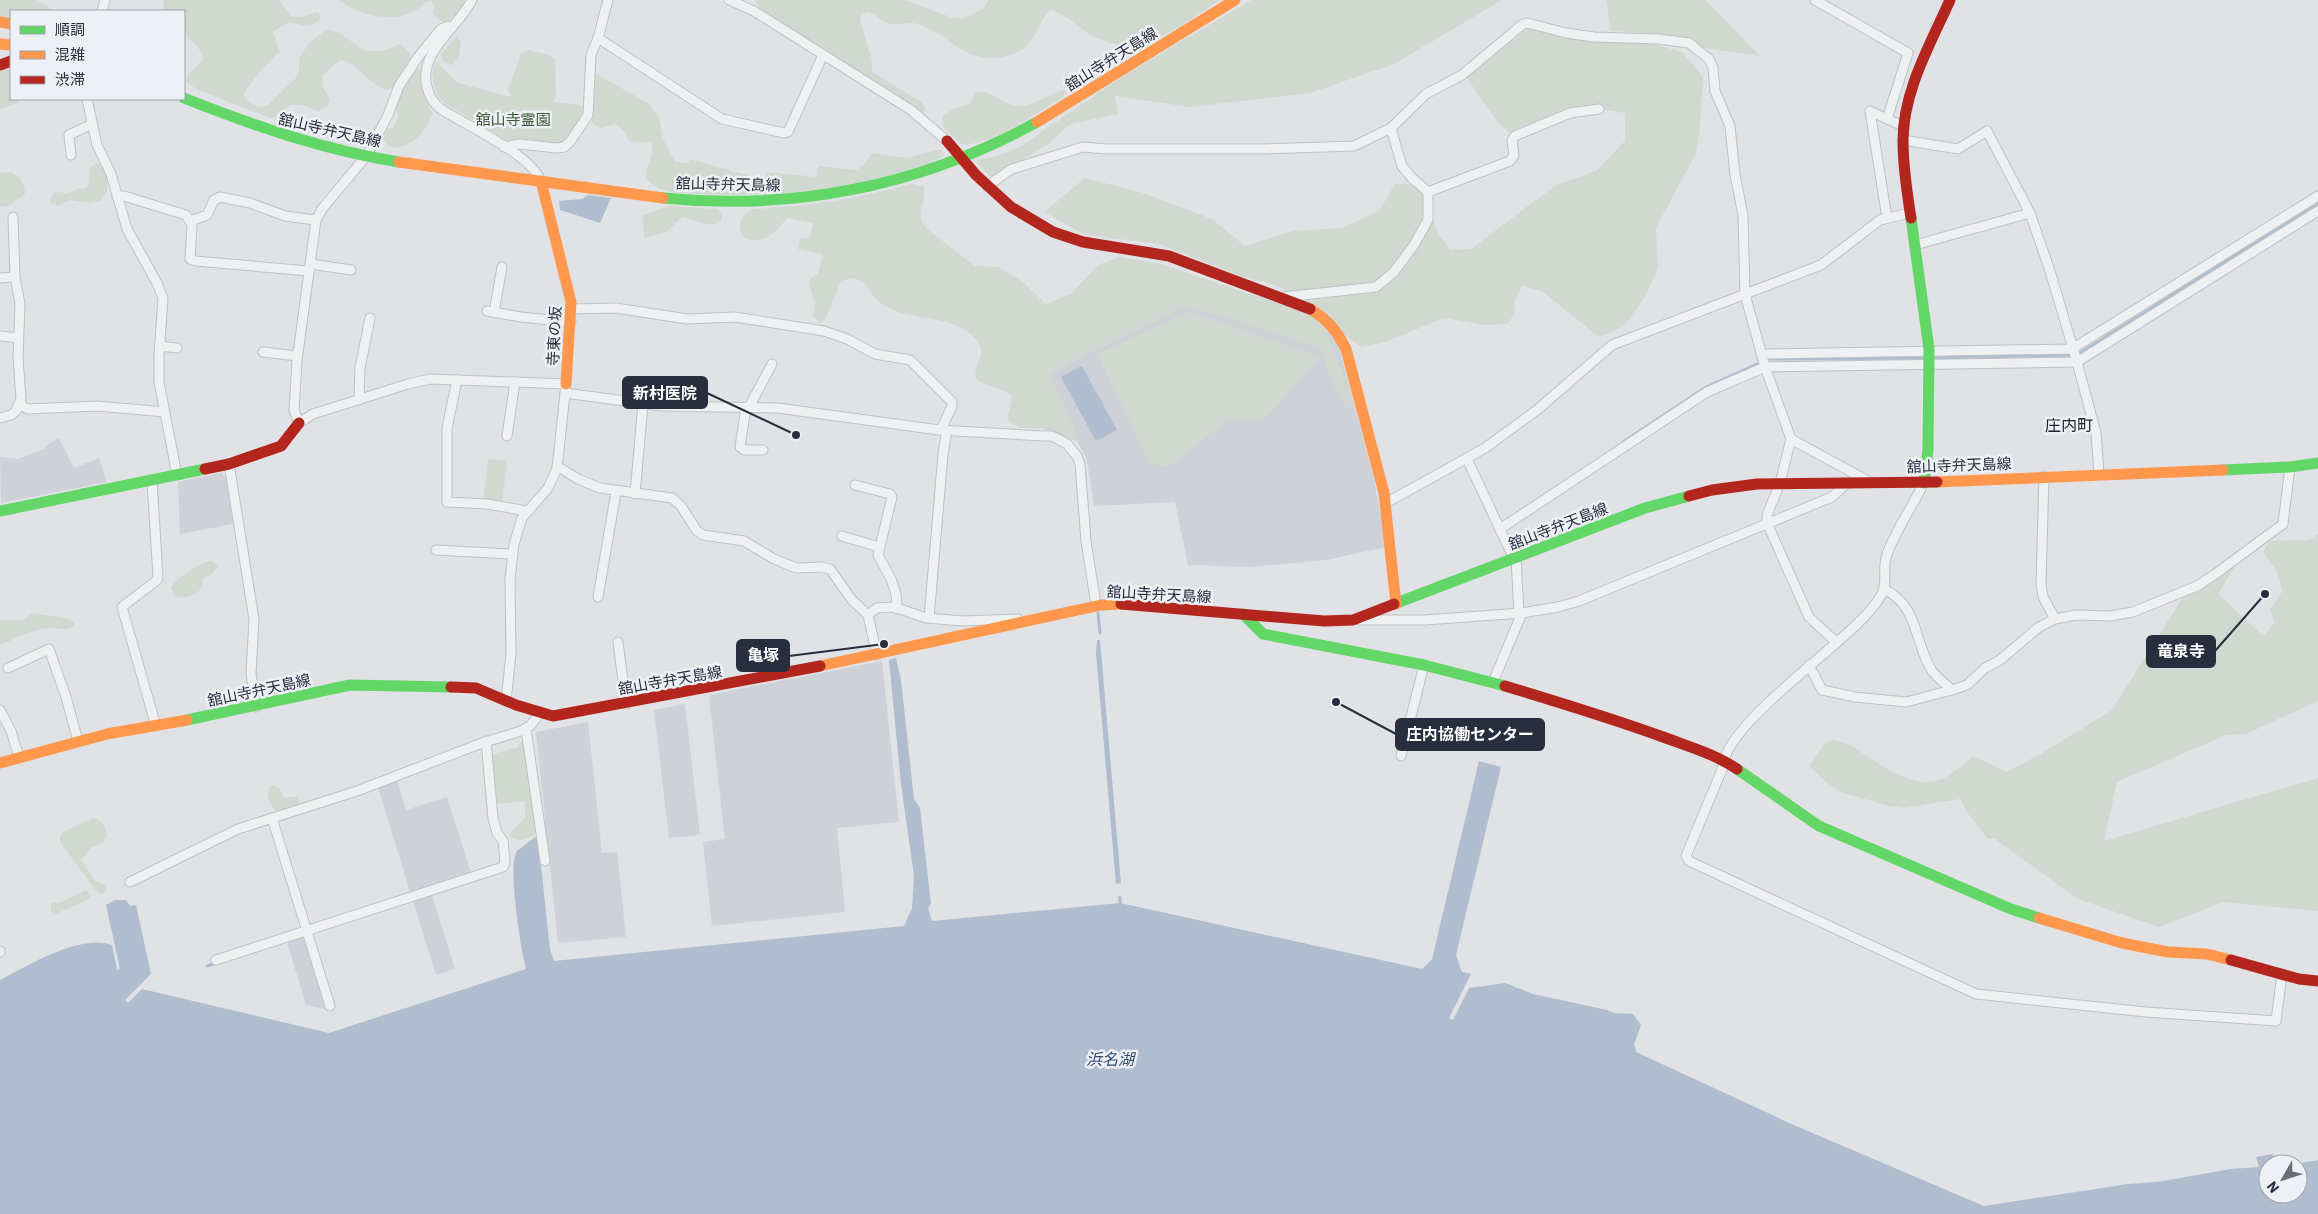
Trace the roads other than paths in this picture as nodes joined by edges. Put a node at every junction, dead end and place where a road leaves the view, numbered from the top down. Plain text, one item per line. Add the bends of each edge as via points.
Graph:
1 (472, 0) edge
2 (608, 0) edge
3 (729, 0) edge
4 (1235, 0) edge
5 (1815, 0) edge
6 (1950, 0) edge
7 (452, 28) junction
8 (598, 38) junction
9 (823, 55) junction
10 (185, 98) edge
11 (87, 100) edge
12 (1599, 109) dead end
13 (1887, 119) junction
14 (92, 124) junction
15 (1905, 127) junction
16 (1391, 128) junction
17 (1903, 140) junction
18 (947, 141) joint
19 (504, 147) junction
20 (71, 155) dead end
21 (367, 155) junction
22 (541, 181) junction
23 (987, 186) junction
24 (1428, 192) junction
25 (117, 196) junction
26 (2318, 196) edge
27 (2318, 211) edge
28 (1910, 213) junction
29 (2030, 213) junction
30 (13, 216) dead end
31 (1887, 218) junction
32 (190, 220) junction
33 (316, 220) junction
34 (1915, 245) junction
35 (309, 267) junction
36 (502, 267) dead end
37 (351, 270) dead end
38 (15, 277) junction
39 (0, 278) edge
40 (1745, 294) junction
41 (1281, 297) junction
42 (571, 309) junction
43 (370, 318) dead end
44 (571, 322) junction
45 (0, 336) edge
46 (18, 338) junction
47 (160, 346) junction
48 (177, 348) dead end
49 (2072, 349) junction
50 (263, 352) dead end
51 (1762, 354) junction
52 (297, 356) junction
53 (1929, 358) junction
54 (2077, 362) junction
55 (772, 364) dead end
56 (1765, 367) junction
57 (457, 380) junction
58 (515, 382) junction
59 (565, 388) junction
60 (359, 400) junction
61 (643, 404) junction
62 (20, 405) junction
63 (748, 407) junction
64 (165, 412) junction
65 (0, 418) edge
66 (299, 423) junction
67 (944, 430) junction
68 (508, 436) dead end
69 (1792, 439) junction
70 (763, 450) dead end
71 (1466, 459) junction
72 (2318, 463) edge
73 (229, 464) junction
74 (557, 466) junction
75 (2290, 467) junction
76 (2099, 474) junction
77 (177, 475) junction
78 (2044, 476) junction
79 (152, 480) junction
80 (1780, 482) junction
81 (1848, 482) junction
82 (1871, 483) junction
83 (1924, 483) junction
84 (855, 485) dead end
85 (616, 492) junction
86 (635, 494) junction
87 (1386, 503) junction
88 (0, 511) edge
89 (527, 511) junction
90 (1767, 523) junction
91 (1500, 529) junction
92 (842, 536) dead end
93 (879, 547) junction
94 (436, 550) dead end
95 (512, 554) junction
96 (1515, 558) junction
97 (1884, 589) junction
98 (598, 597) dead end
99 (1396, 604) junction
100 (1096, 605) junction
101 (897, 608) junction
102 (1520, 613) junction
103 (1244, 614) junction
104 (868, 615) junction
105 (929, 618) junction
106 (2055, 619) junction
107 (1353, 620) junction
108 (979, 626) junction
109 (618, 642) dead end
110 (1836, 642) junction
111 (876, 655) junction
112 (1809, 665) junction
113 (1424, 666) junction
114 (8, 668) dead end
115 (1493, 682) junction
116 (1952, 690) junction
117 (506, 701) junction
118 (626, 704) junction
119 (256, 707) junction
120 (0, 710) edge
121 (540, 713) junction
122 (156, 726) junction
123 (526, 729) junction
124 (78, 741) junction
125 (486, 741) junction
126 (1401, 756) dead end
127 (20, 757) junction
128 (1723, 760) junction
129 (0, 763) edge
130 (272, 818) junction
131 (544, 861) dead end
132 (130, 882) dead end
133 (308, 931) junction
134 (216, 960) dead end
135 (2282, 974) junction
136 (2318, 981) edge
137 (330, 1006) dead end

1 - 7 street
2 - 8 street
3 - 9 street via 754,11
4 - 22 main road, 舘山寺弁天島線 via 1015,135 953,162 888,183 820,196 730,202 661,198
5 - 13 street via 1908,53
6 - 15 main road via 1917,73
7 - 19 street via 431,54 426,66 430,98 441,110
7 - 21 street via 441,29 418,57 399,86
8 - 9 street via 722,119 784,133 791,129
8 - 19 street via 591,55 588,115 570,142 557,148 519,144
9 - 18 street via 916,114
10 - 21 main road, 舘山寺弁天島線 via 283,136
11 - 14 street
12 - 24 street via 1570,113 1515,136 1512,140 1514,156 1510,161
13 - 15 street
13 - 31 street via 1870,111
14 - 20 street via 69,135
14 - 25 street
15 - 17 main road
16 - 23 street via 1354,146 1342,147 1106,149 1083,146 1012,169
16 - 24 street via 1402,166
16 - 40 street via 1426,94 1462,75 1523,24 1594,37 1689,43 1709,59 1715,91 1730,126 1743,215
17 - 28 main road
17 - 29 street via 1958,149 1987,131
18 - 23 main road, bridge
19 - 22 street via 528,164
21 - 22 main road, 舘山寺弁天島線
21 - 33 street
22 - 42 main road, 寺東の坂 via 570,293
23 - 41 main road via 1036,223 1067,238 1170,256
24 - 41 street via 1428,220 1394,272 1376,287
25 - 32 street via 181,213
25 - 47 street via 130,236 161,290
26 - 49 street
27 - 54 street
28 - 31 street
28 - 34 main road
29 - 34 street
29 - 49 street
30 - 38 street
31 - 40 street via 1821,266
32 - 33 street via 207,215 214,200 220,197 250,203 285,216
32 - 35 street via 190,259 195,261
33 - 35 street
34 - 53 main road
35 - 37 street
35 - 52 street
36 - 44 street via 490,312
38 - 39 street
38 - 46 street via 20,304
40 - 51 street
40 - 71 street via 1612,345 1537,410
41 - 87 main road via 1318,314 1342,341
42 - 44 main road, 寺東の坂
42 - 67 street via 616,308 687,319 735,317 832,333 875,354 914,363 952,402
43 - 60 street via 360,368
44 - 59 main road, 寺東の坂
45 - 46 street
46 - 62 street
47 - 48 street
47 - 64 street via 159,382
49 - 53 street
49 - 54 street
50 - 52 street
51 - 53 street
51 - 56 street
52 - 66 street via 294,410
53 - 54 street
53 - 56 street
53 - 83 main road via 1928,450
54 - 76 street via 2096,433
55 - 63 street
56 - 69 street
56 - 91 street via 1707,392
57 - 58 street
57 - 60 street via 422,380
57 - 89 street via 447,428 447,502
58 - 59 street
58 - 68 street
59 - 61 street
59 - 74 street, 寺東の坂
60 - 66 street via 313,414
61 - 63 street
61 - 86 street
62 - 64 street via 28,409 97,406
62 - 65 street via 11,415
63 - 67 street via 786,408
63 - 70 street via 740,447
64 - 77 street
66 - 73 main road via 281,446
67 - 100 street via 1052,436 1073,449 1080,464 1086,541
67 - 105 street
69 - 80 street
69 - 82 street
71 - 87 street
71 - 91 street
72 - 75 main road, 舘山寺弁天島線
73 - 77 main road
73 - 119 street via 254,619 251,673
74 - 85 street via 589,484
74 - 89 street, 寺東の坂 via 548,488
75 - 76 main road, 舘山寺弁天島線
75 - 106 street via 2283,524 2197,586 2133,612
76 - 78 main road, 舘山寺弁天島線
77 - 79 main road
78 - 83 main road, 舘山寺弁天島線
78 - 106 street via 2041,584 2043,598
79 - 88 main road
79 - 122 street via 158,577 122,607
80 - 81 main road, 舘山寺弁天島線
80 - 90 street via 1766,515
80 - 96 main road, 舘山寺弁天島線 via 1719,489 1667,501
81 - 82 main road, 舘山寺弁天島線
81 - 90 street via 1832,498
82 - 83 main road, 舘山寺弁天島線
83 - 97 street via 1887,554
84 - 93 street via 892,497
85 - 86 street
85 - 98 street
86 - 104 street via 672,498 703,535 744,541 796,568 830,570 852,600
87 - 99 main road
89 - 95 street, 寺東の坂 via 518,526
90 - 102 street via 1569,604
90 - 110 street via 1809,617
91 - 96 street
92 - 93 street
93 - 101 street via 879,559 891,579
94 - 95 street
95 - 117 street, 寺東の坂
96 - 99 main road, 舘山寺弁天島線
96 - 102 street
97 - 110 street via 1864,617
97 - 116 street via 1893,593 1916,626 1932,672
99 - 107 main road, 舘山寺弁天島線
100 - 103 main road, 舘山寺弁天島線 via 1124,604
100 - 108 main road, 舘山寺弁天島線 via 1028,621
101 - 104 street via 877,608
101 - 105 street
102 - 107 street via 1426,620
102 - 115 street
103 - 107 main road, 舘山寺弁天島線 via 1324,621
103 - 113 main road via 1263,634
104 - 111 street
105 - 108 street
106 - 116 street via 2039,627 2000,660 1984,668 1967,685
108 - 111 main road, 舘山寺弁天島線
109 - 118 street
110 - 112 street
111 - 118 main road, 舘山寺弁天島線
112 - 116 street via 1822,690 1855,697 1906,702
112 - 128 street via 1735,738
113 - 115 main road
113 - 126 street
114 - 124 street via 49,649
115 - 128 main road via 1607,717
117 - 119 main road, 舘山寺弁天島線 via 476,688 362,684
117 - 121 main road, 舘山寺弁天島線
118 - 121 main road, 舘山寺弁天島線 via 560,716
119 - 122 main road, 舘山寺弁天島線
120 - 127 street
121 - 123 street
122 - 124 main road, 舘山寺弁天島線
123 - 125 street
123 - 131 street
124 - 127 main road, 舘山寺弁天島線
125 - 130 street via 358,791
125 - 133 street via 493,818 503,841 503,867
127 - 129 main road, 舘山寺弁天島線
128 - 135 main road via 1819,826 2011,909 2122,944 2168,952 2207,954
128 - 135 street via 1723,767 1686,856 1689,861 1976,994 2146,1012 2276,1021
130 - 132 street via 230,832
130 - 133 street
133 - 134 street
133 - 137 street
135 - 136 main road

